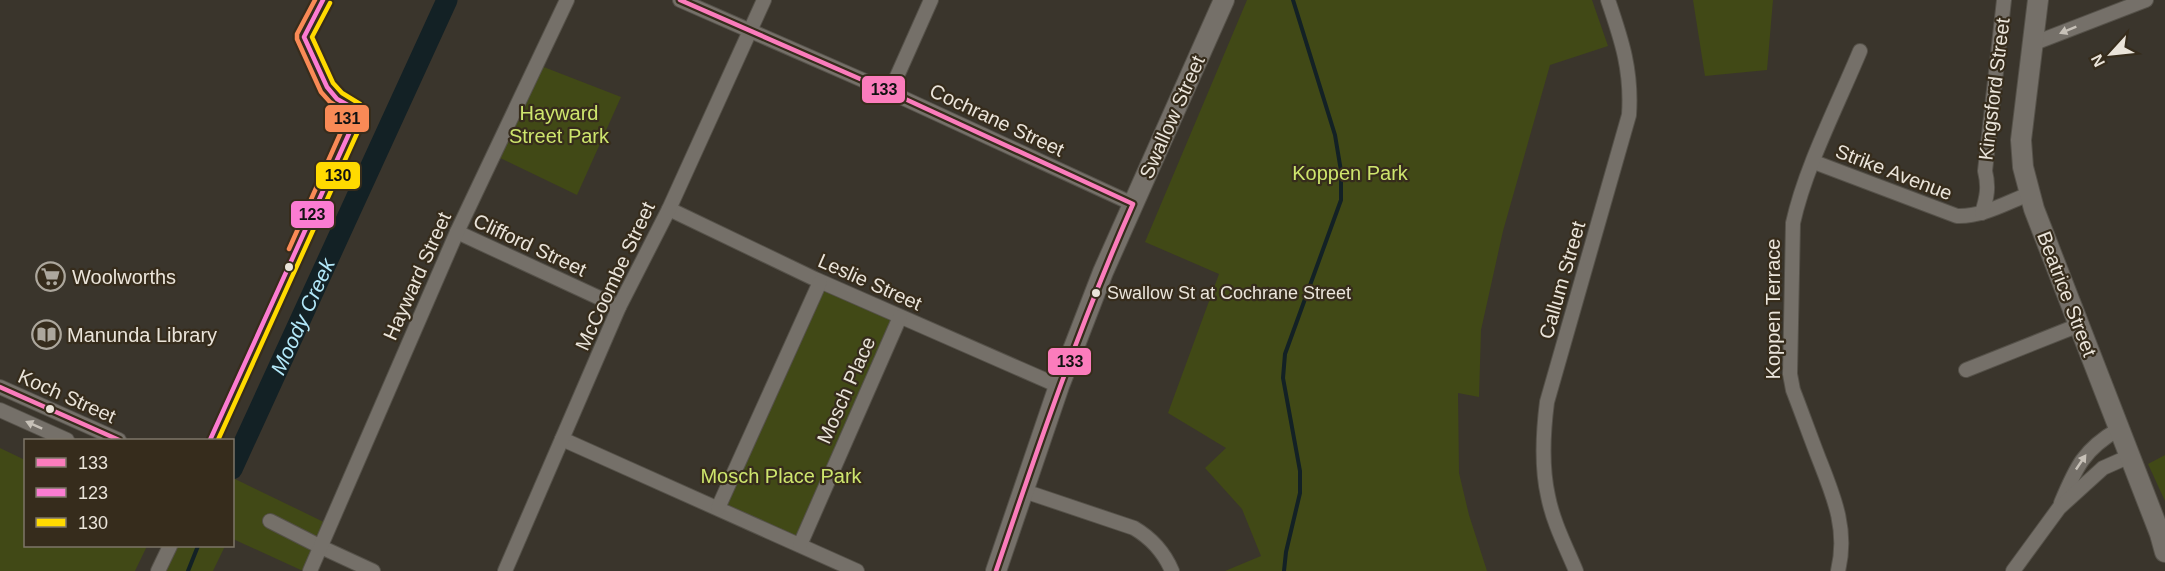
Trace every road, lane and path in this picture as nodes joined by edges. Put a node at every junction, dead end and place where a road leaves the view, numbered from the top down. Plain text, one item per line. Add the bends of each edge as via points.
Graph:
1 (567, 0) edge
2 (680, 0) edge
3 (764, 0) edge
4 (931, 0) edge
5 (1224, 0) edge
6 (1608, 0) edge
7 (2004, 0) edge
8 (2038, 0) edge
9 (2146, 0) edge
10 (750, 31) junction
11 (2032, 44) junction
12 (1860, 51) dead end
13 (890, 92) junction
14 (1814, 162) junction
15 (2029, 194) junction
16 (1133, 204) junction
17 (669, 209) junction
18 (1982, 213) junction
19 (457, 232) junction
20 (820, 282) junction
21 (619, 308) junction
22 (900, 317) junction
23 (2079, 325) junction
24 (1966, 370) dead end
25 (1059, 386) junction
26 (0, 387) edge
27 (0, 410) edge
28 (2119, 429) junction
29 (64, 439) edge
30 (115, 439) edge
31 (562, 439) junction
32 (2130, 456) junction
33 (1024, 491) junction
34 (718, 508) junction
35 (2059, 508) junction
36 (270, 521) dead end
37 (2163, 543) edge
38 (800, 545) junction
39 (170, 547) edge
40 (321, 547) junction
41 (158, 571) edge
42 (310, 571) edge
43 (373, 571) edge
44 (505, 571) edge
45 (856, 571) edge
46 (996, 571) edge
47 (1172, 571) edge
48 (1576, 571) edge
49 (1838, 571) edge
50 (2013, 571) edge

1 - 19 street, Hayward Street
2 - 10 street, Cochrane Street
3 - 10 street, McCoombe Street
4 - 13 street
5 - 16 street, Swallow Street
6 - 48 street, Callum Street via 1630,75 1629,115 1544,426 1548,497
7 - 18 street, Kingsford Street via 1984,171 1988,195
8 - 11 street, Kingsford Street
9 -> 11 street
10 - 13 street, Cochrane Street
10 - 17 street, McCoombe Street
11 - 15 street, Beatrice Street via 2021,140
12 - 14 street, Koppen Terrace
13 - 16 street, Cochrane Street
14 - 18 street, Strike Avenue via 1950,214
14 - 49 street, Koppen Terrace via 1793,223 1790,374 1838,509 1842,532
15 - 18 street, Strike Avenue
15 - 23 street, Beatrice Street
16 - 25 street, Swallow Street
17 - 20 street, Leslie Street
17 - 21 street, McCoombe Street
19 - 21 street, Clifford Street
19 - 40 street, Hayward Street
20 - 22 street, Leslie Street
20 - 34 street
21 - 31 street, McCoombe Street
22 - 25 street, Leslie Street
22 - 38 street, Mosch Place
23 - 24 street
23 - 28 street, Beatrice Street
25 - 33 street, Swallow Street
26 - 30 street, Koch Street
29 -> 27 street, Koch Street
28 - 32 street, Beatrice Street
35 -> 28 street via 2070,479 2091,448
31 - 34 street
31 - 44 street, McCoombe Street
32 - 35 street via 2103,468
32 - 37 street, Beatrice Street
33 - 46 street, Swallow Street
33 - 47 street via 1134,528 1155,544
34 - 38 street
35 - 50 street
36 - 40 street
38 - 45 street
39 - 41 street
40 - 42 street, Hayward Street
40 - 43 street

